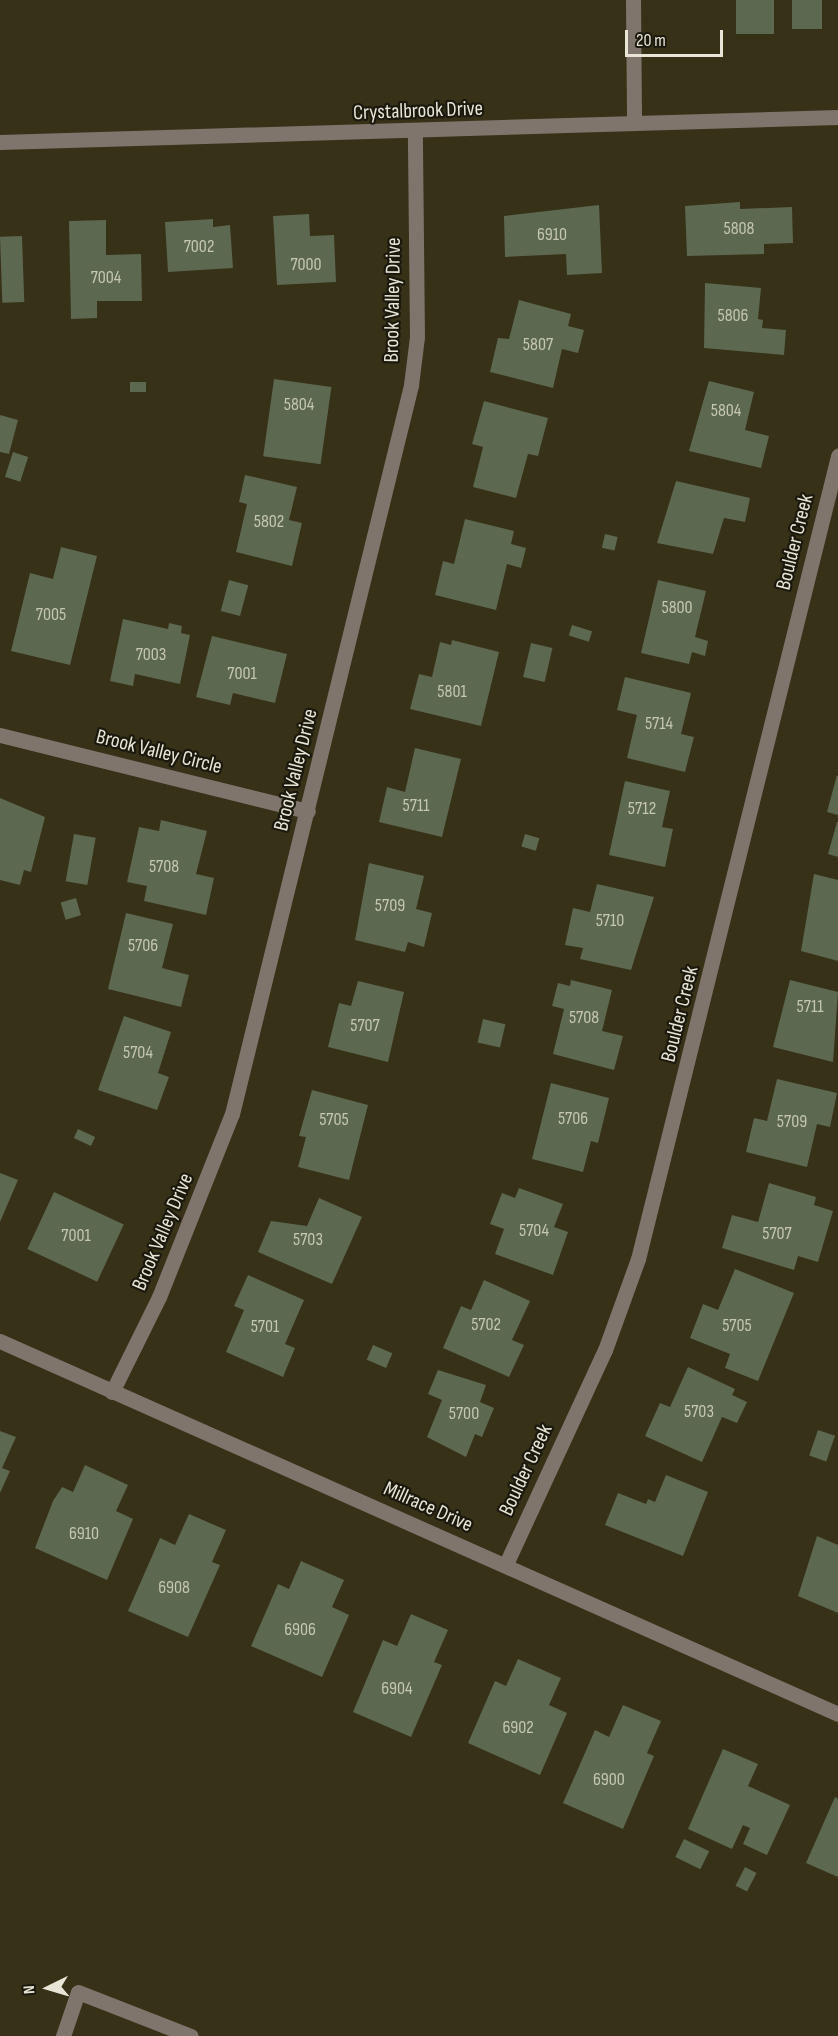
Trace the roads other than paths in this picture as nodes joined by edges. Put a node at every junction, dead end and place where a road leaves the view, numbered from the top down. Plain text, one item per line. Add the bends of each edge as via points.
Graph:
1 (633, 0) edge
2 (838, 117) edge
3 (634, 122) junction
4 (416, 133) junction
5 (0, 142) edge
6 (838, 456) edge
7 (0, 735) edge
8 (308, 811) junction
9 (0, 1341) edge
10 (112, 1392) junction
11 (506, 1564) junction
12 (838, 1714) edge
13 (63, 2036) edge
14 (190, 2036) edge

1 - 3 street
2 - 3 street, Crystalbrook Drive
3 - 4 street, Crystalbrook Drive
4 - 5 street, Crystalbrook Drive
4 - 8 street, Brook Valley Drive via 417,337 411,385
6 - 11 street, Boulder Creek via 638,1258 605,1350
7 - 8 street, Brook Valley Circle
8 - 10 street, Brook Valley Drive via 217,1161
9 - 10 street, Millrace Drive
10 - 11 street, Millrace Drive
11 - 12 street, Millrace Drive
13 - 14 street via 78,1992

